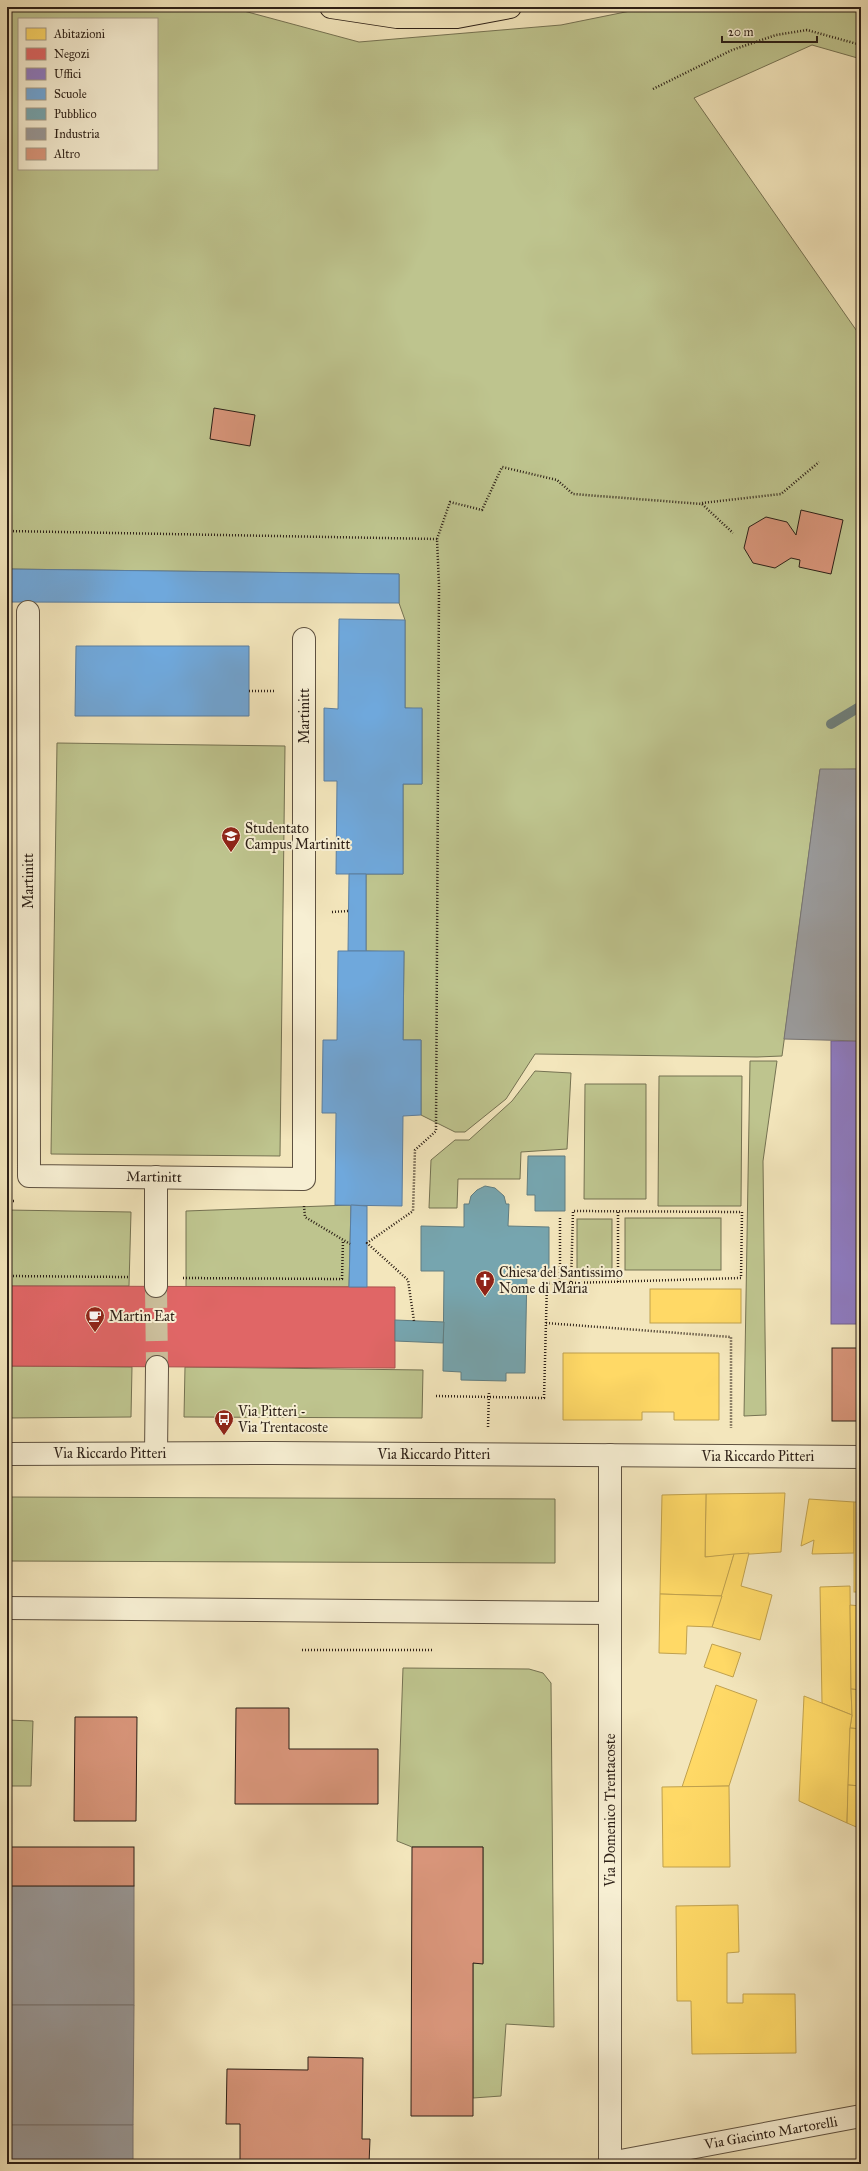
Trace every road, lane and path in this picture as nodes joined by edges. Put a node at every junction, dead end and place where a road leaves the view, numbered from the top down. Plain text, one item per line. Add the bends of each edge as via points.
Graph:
1 (331, 7) edge
2 (510, 7) edge
3 (861, 45) edge
4 (653, 89) dead end
5 (819, 462) dead end
6 (702, 504) junction
7 (7, 530) edge
8 (733, 533) dead end
9 (437, 539) junction
10 (28, 612) dead end
11 (304, 640) dead end
12 (156, 1177) junction
13 (304, 1179) junction
14 (9, 1190) dead end
15 (16, 1200) dead end
16 (618, 1212) junction
17 (560, 1216) dead end
18 (343, 1240) junction
19 (350, 1244) dead end
20 (7, 1276) edge
21 (156, 1282) junction
22 (618, 1282) junction
23 (560, 1283) junction
24 (571, 1283) junction
25 (414, 1321) dead end
26 (546, 1323) junction
27 (156, 1367) tunnel mouth
28 (488, 1392) dead end
29 (436, 1396) dead end
30 (488, 1397) junction
31 (488, 1434) dead end
32 (731, 1434) dead end
33 (156, 1453) junction
34 (7, 1454) edge
35 (610, 1455) junction
36 (861, 1457) edge
37 (7, 1608) edge
38 (610, 1613) junction
39 (302, 1650) dead end
40 (432, 1650) dead end
41 (861, 2116) edge
42 (610, 2163) edge

1 - 2 highway via 397,17 457,17
3 - 4 path via 807,30 776,34 732,50
5 - 6 path via 781,494
6 - 8 path
6 - 9 path via 573,494 557,480 502,467 482,510 450,502
7 - 9 path
9 - 25 path via 439,593 436,1131 415,1150 413,1211 367,1243 408,1280
10 - 12 street, Martinitt via 29,1176
11 - 13 street, Martinitt
12 - 13 street, Martinitt
12 - 21 street
13 - 18 path via 304,1217
14 - 15 path via 9,1201
16 - 22 path
16 - 22 path via 742,1212 742,1278
16 - 24 path via 573,1211
17 - 23 path
18 - 19 path
18 - 21 path via 342,1279
20 - 21 path
22 - 24 path
23 - 24 path
23 - 26 path via 547,1283
26 - 30 path via 544,1398
26 - 32 path via 731,1337
27 - 33 street
28 - 30 path
29 - 30 path
30 - 31 path
33 - 34 street, Via Riccardo Pitteri
33 - 35 street, Via Riccardo Pitteri
35 - 36 street, Via Riccardo Pitteri
35 - 38 street, Via Domenico Trentacoste
37 - 38 street
38 - 42 street, Via Domenico Trentacoste
39 - 40 path
41 - 42 street, Via Giacinto Martorelli

